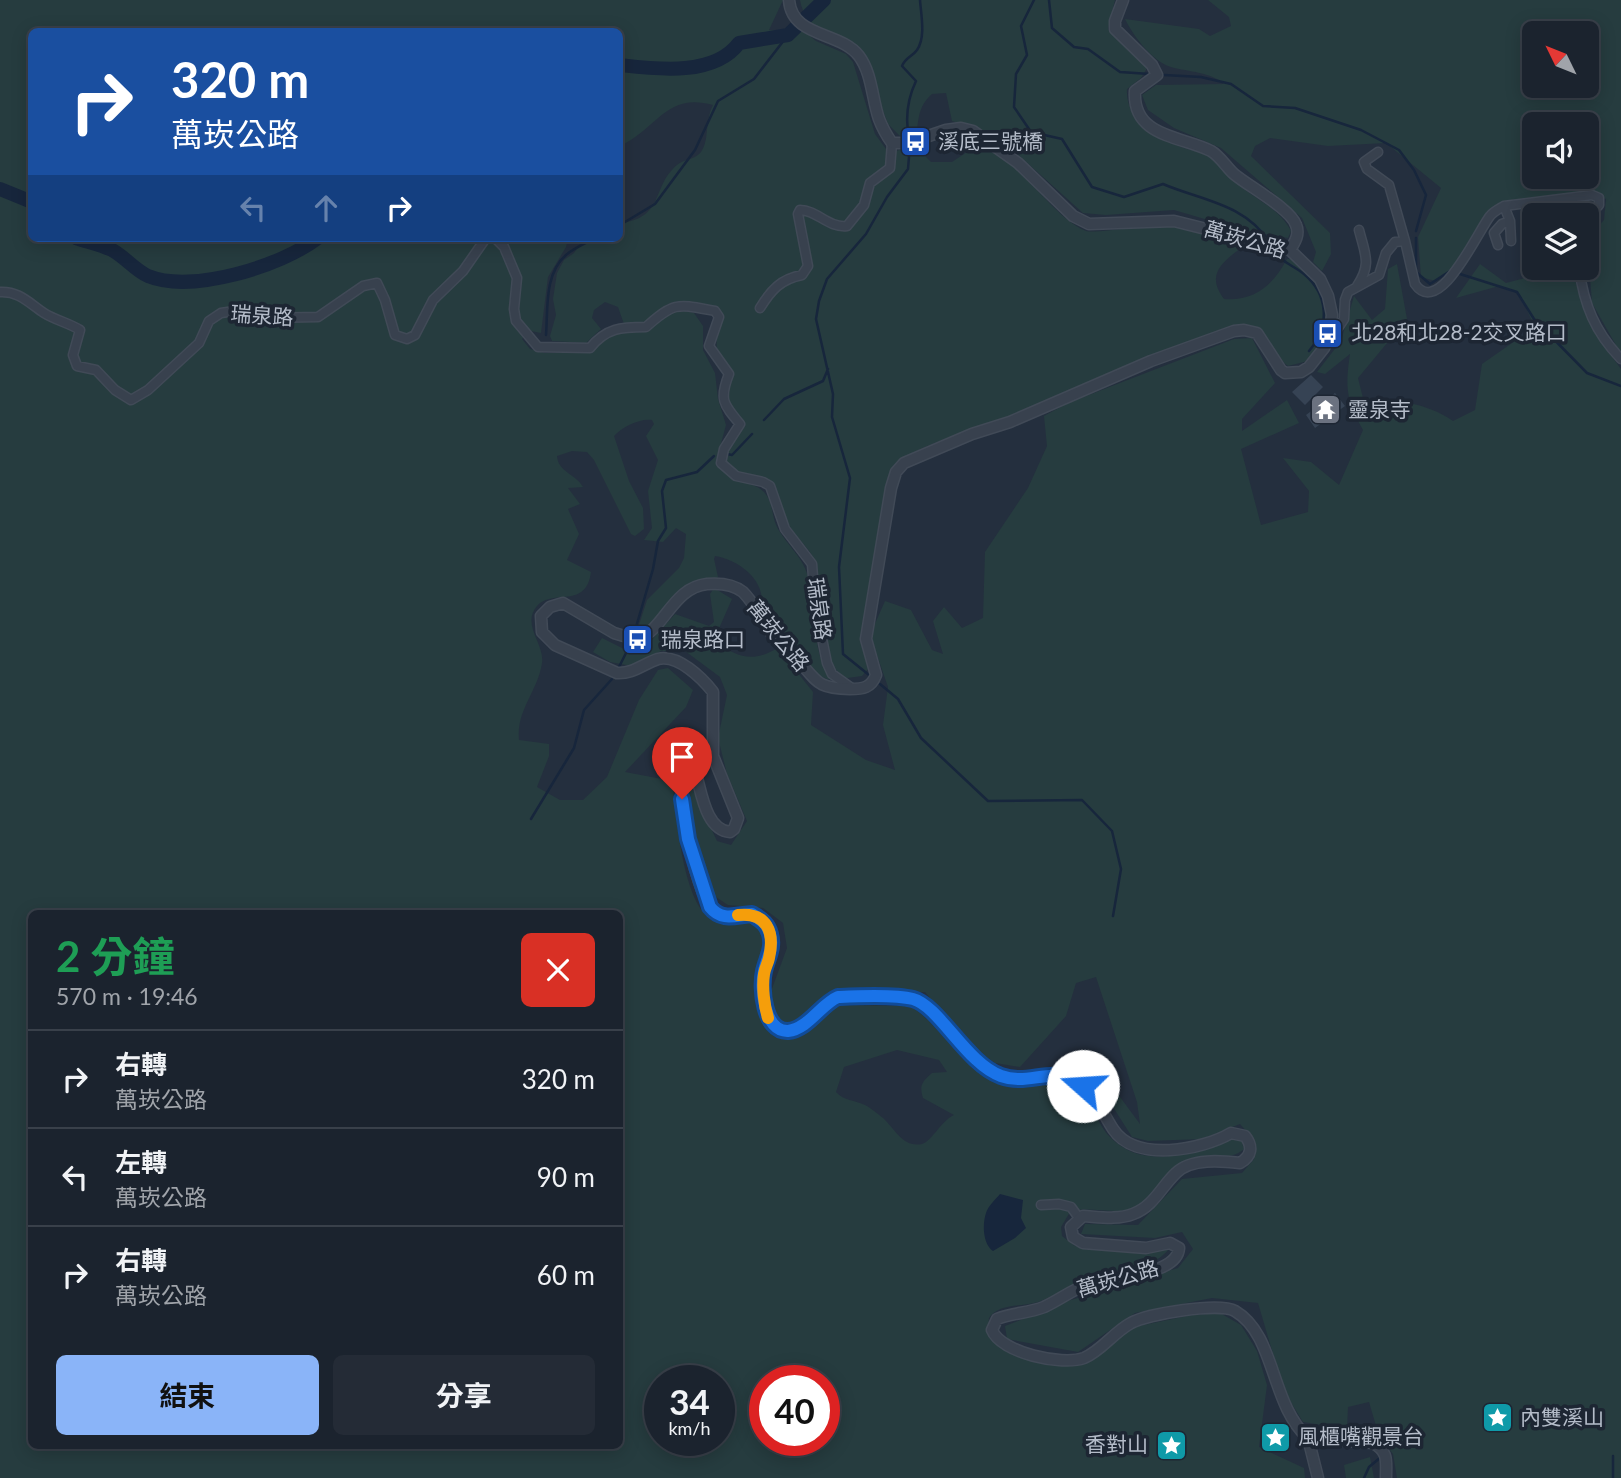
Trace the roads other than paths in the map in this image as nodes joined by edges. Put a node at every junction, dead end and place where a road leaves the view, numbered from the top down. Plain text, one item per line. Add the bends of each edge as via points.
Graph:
1 (789, 0) edge
2 (1122, 0) edge
3 (891, 144) junction
4 (1378, 152) dead end
5 (1528, 203) edge
6 (1599, 203) edge
7 (1522, 204) edge
8 (1504, 206) junction
9 (1510, 221) junction
10 (1359, 230) dead end
11 (1405, 241) junction
12 (1511, 241) dead end
13 (483, 242) edge
14 (499, 242) edge
15 (1498, 245) dead end
16 (1290, 250) junction
17 (1581, 280) edge
18 (1357, 286) junction
19 (0, 292) edge
20 (760, 307) dead end
21 (1324, 348) junction
22 (1621, 359) edge
23 (853, 689) junction
24 (1041, 1205) dead end
25 (1079, 1218) junction
26 (1308, 1438) junction
27 (1318, 1478) edge
28 (1386, 1478) edge

1 - 3 street via 795,18 858,55
2 - 16 street via 1115,29 1157,75 1135,91 1134,107 1142,120 1185,144 1213,152 1248,186 1289,215 1296,224 1297,237
3 - 16 street, 萬崁公路 via 946,130 973,131 1088,224 1174,221
3 - 20 street via 890,168 870,184 864,205 847,226 837,227 800,209 808,266 802,275 772,289
4 - 11 street via 1364,162 1389,186
5 - 6 street via 1592,195
7 - 8 street
8 - 9 street
8 - 11 street via 1492,214 1463,261 1430,294 1415,284
9 - 12 street
9 - 15 street via 1494,233
10 - 18 street via 1367,264
11 - 18 street via 1395,243 1386,253 1379,275
13 - 19 street, 瑞泉路 via 463,271 433,300 415,335 407,339 395,335 377,284 363,286 318,317 262,318 240,310 221,313 209,321 199,343 131,400 96,370 77,366 73,355 80,330 47,315 22,295
14 - 23 street, 瑞泉路 via 517,278 516,321 538,346 590,348 608,330 646,327 679,304 715,312 719,317 709,346 729,374 722,396 740,424 721,463 736,476 770,486 785,529 812,564 827,663 832,674
16 - 21 street, 萬崁公路 via 1312,269 1328,296 1332,324
17 - 22 street via 1588,312 1602,339
18 - 21 street via 1348,292 1344,320
21 - 23 street via 1309,367 1286,373 1277,367 1260,335 1251,330 1234,331 904,463 891,488 866,639 876,675 868,687
23 - 25 street, 萬崁公路 via 814,681 779,643 748,598 731,585 708,584 688,590 637,640 614,633 564,603 547,609 540,620 542,632 555,645 591,663 627,674 665,658 695,672 713,692 713,756 738,818 730,832 717,828 696,778 690,777 682,787 688,839 713,912 726,918 752,914 767,926 771,947 764,972 765,1006 774,1024 792,1030 838,997 912,999 995,1074 1011,1079 1052,1074 1073,1078 1121,1139 1139,1149 1205,1146 1231,1133 1249,1142 1250,1153 1240,1163 1183,1168 1157,1198 1134,1214
24 - 25 street via 1071,1208
25 - 26 street, 萬崁公路 via 1070,1232 1083,1243 1146,1248 1170,1243 1179,1248 1179,1254 1162,1267 1102,1279 1045,1306 996,1319 992,1327 998,1340 1020,1352 1075,1360 1091,1355 1138,1319 1216,1307 1233,1310 1259,1338 1282,1401
26 - 27 street
26 - 28 street via 1373,1443 1387,1457

